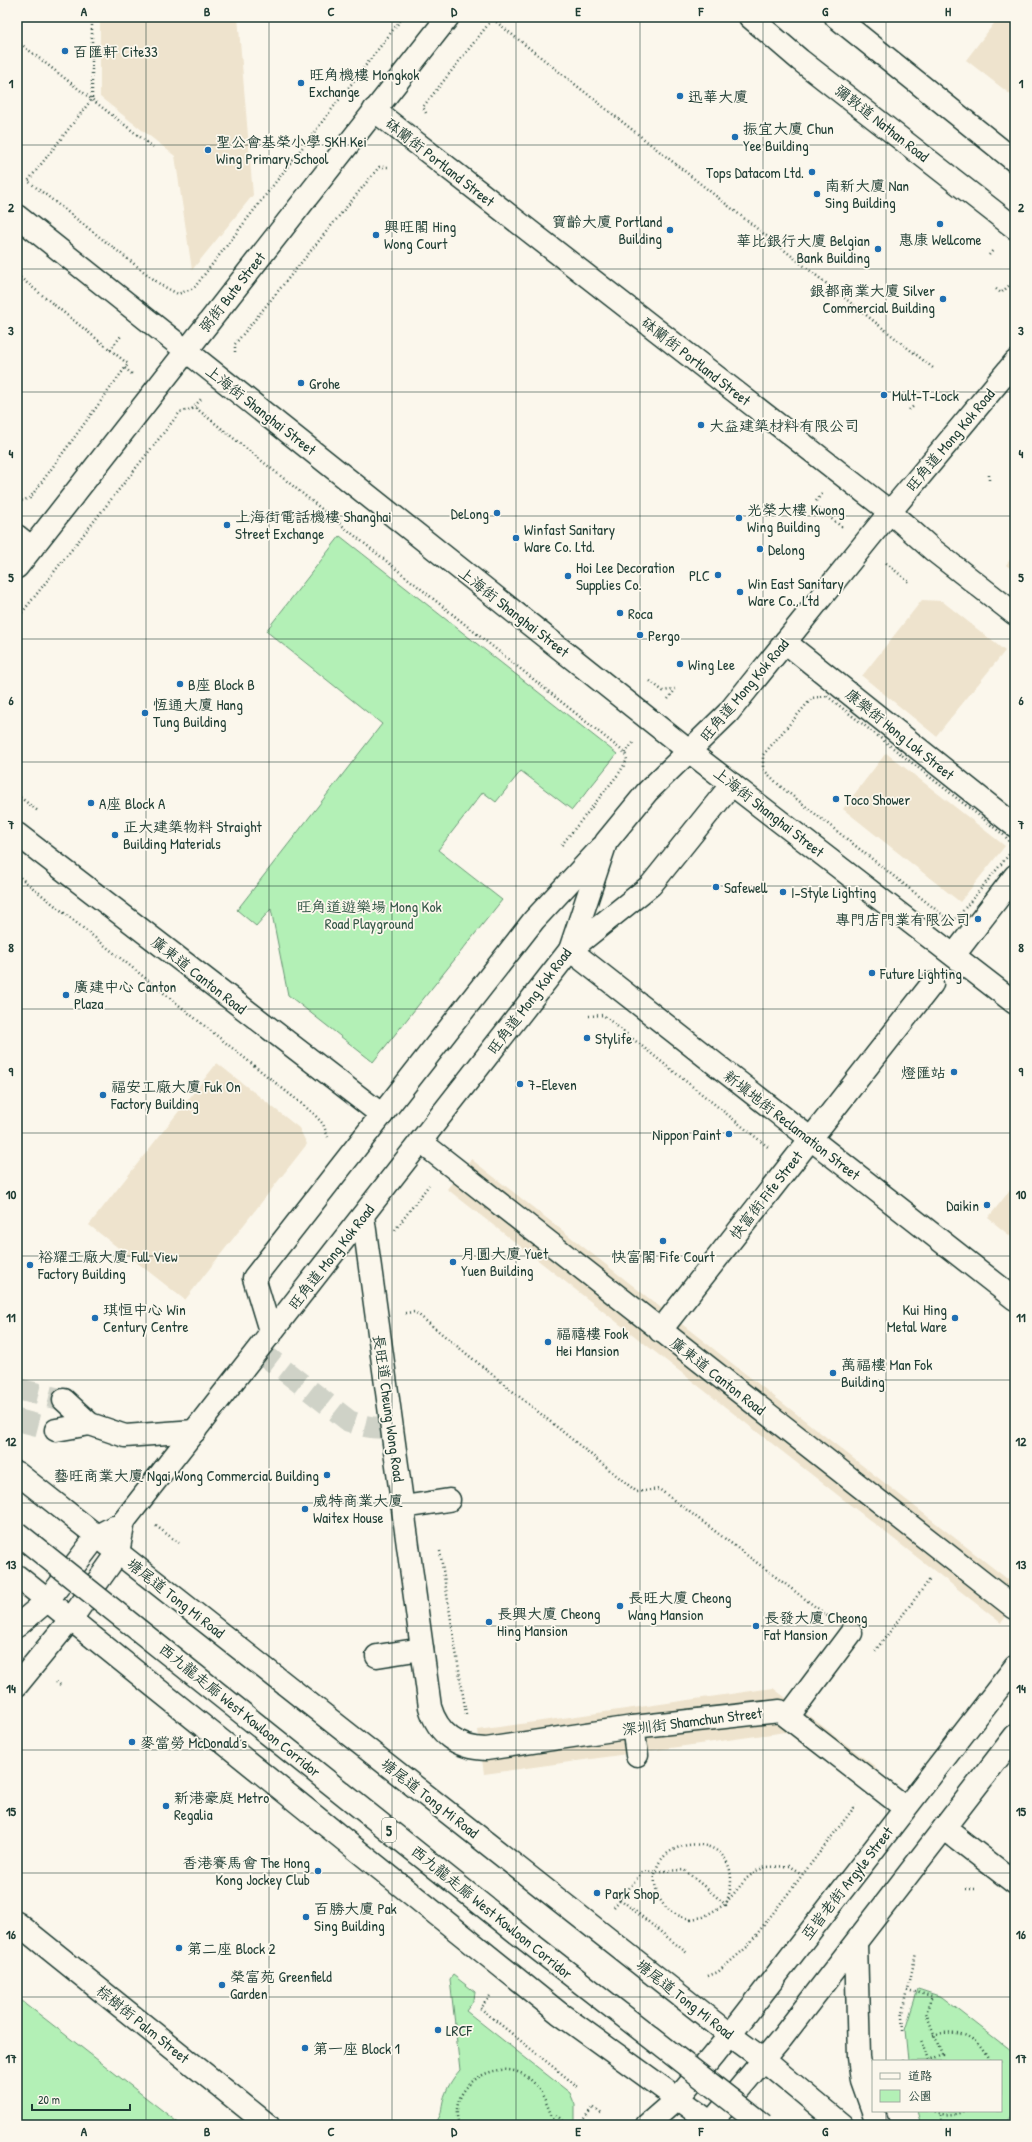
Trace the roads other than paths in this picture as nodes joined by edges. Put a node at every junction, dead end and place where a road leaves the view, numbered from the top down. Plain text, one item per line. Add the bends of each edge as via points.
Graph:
1 (448, 17) edge
2 (750, 17) edge
3 (836, 17) edge
4 (374, 110) junction
5 (1015, 161) edge
6 (17, 216) edge
7 (1015, 228) edge
8 (186, 351) junction
9 (1015, 362) edge
10 (890, 512) junction
11 (25, 542) edge
12 (17, 567) edge
13 (1015, 614) edge
14 (785, 642) junction
15 (690, 752) junction
16 (732, 784) junction
17 (1015, 826) edge
18 (17, 834) edge
19 (606, 842) junction
20 (1015, 876) edge
21 (570, 950) junction
22 (954, 956) junction
23 (932, 984) dead end
24 (1015, 1003) edge
25 (382, 1115) junction
26 (810, 1139) junction
27 (421, 1142) junction
28 (363, 1216) junction
29 (1015, 1299) edge
30 (660, 1331) junction
31 (271, 1334) junction
32 (64, 1400) tunnel mouth
33 (90, 1424) junction
34 (56, 1430) tunnel mouth
35 (195, 1432) junction
36 (17, 1473) edge
37 (449, 1500) dead end
38 (403, 1507) junction
39 (124, 1521) junction
40 (17, 1533) edge
41 (97, 1536) junction
42 (118, 1553) junction
43 (17, 1576) edge
44 (48, 1600) junction
45 (1015, 1608) edge
46 (71, 1619) junction
47 (17, 1626) edge
48 (851, 1633) road end
49 (422, 1649) junction
50 (377, 1656) dead end
51 (1015, 1667) edge
52 (17, 1685) edge
53 (788, 1717) junction
54 (633, 1727) junction
55 (1015, 1736) edge
56 (448, 1738) joint
57 (637, 1755) dead end
58 (905, 1808) junction
59 (944, 1828) junction
60 (1015, 1883) edge
61 (17, 1923) edge
62 (856, 1942) junction
63 (730, 2035) junction
64 (764, 2060) junction
65 (678, 2098) junction
66 (872, 2108) edge
67 (873, 2112) edge
68 (711, 2124) edge
69 (268, 2125) edge
70 (647, 2125) edge
71 (763, 2125) edge
72 (842, 2125) edge
73 (878, 2125) edge

1 - 4 main road, 弼街 Bute Street
2 - 7 main road, 彌敦道 Nathan Road via 800,60
3 - 5 main road
4 - 8 main road, 弼街 Bute Street
4 - 10 main road, 砵蘭街 Portland Street
6 - 8 main road, 上海街 Shanghai Street
8 - 11 main road, 弼街 Bute Street
8 - 15 main road, 上海街 Shanghai Street
9 - 10 main road, 旺角道 Mong Kok Road
10 - 13 main road, 砵蘭街 Portland Street via 933,550
10 - 14 main road, 旺角道 Mong Kok Road
11 - 12 main road, 弼街 Bute Street
14 - 15 main road, 旺角道 Mong Kok Road via 728,713
14 - 17 main road, 康樂街 Hong Lok Street
15 - 16 main road, 上海街 Shanghai Street
15 - 19 main road, 旺角道 Mong Kok Road via 647,792
16 - 21 main road via 651,885
16 - 22 main road, 上海街 Shanghai Street
18 - 25 main road, 廣東道 Canton Road
19 - 21 main road, 旺角道 Mong Kok Road
19 - 25 main road via 534,920
20 - 22 main road
21 - 26 main road, 新填地街 Reclamation Street
21 - 27 main road, 旺角道 Mong Kok Road
22 - 24 main road, 上海街 Shanghai Street
23 - 26 main road, 快富街 Fife Street
25 - 31 main road via 254,1278
26 - 29 main road, 新填地街 Reclamation Street
26 - 30 main road, 快富街 Fife Street
27 - 28 main road, 旺角道 Mong Kok Road
27 - 30 main road, 廣東道 Canton Road
28 - 31 main road, 旺角道 Mong Kok Road
28 - 38 main road, 長旺道 Cheung Wong Road
30 - 45 main road, 廣東道 Canton Road
31 - 35 main road, 旺角道 Mong Kok Road
32 - 33 main road
33 - 34 main road
33 - 35 main road via 125,1436
35 - 39 main road, 旺角道 Mong Kok Road
36 - 41 main road, 塘尾道 Tong Mi Road
37 - 38 main road
38 - 49 main road, 長旺道 Cheung Wong Road
39 - 41 main road, 旺角道 Mong Kok Road
39 - 42 main road
40 - 71 main road, 西九龍走廊 West Kowloon Corridor / 5, bridge via 526,1940
41 - 42 main road, 塘尾道 Tong Mi Road
41 - 44 main road
42 - 46 main road
42 - 63 main road, 塘尾道 Tong Mi Road
43 - 44 main road
44 - 46 main road
44 - 47 main road
46 - 52 main road
46 - 65 main road via 570,2022
48 - 53 main road
49 - 50 main road
49 - 56 main road, 長旺道 Cheung Wong Road via 430,1707 434,1719
51 - 58 main road, 亞皆老街 Argyle Street
53 - 54 main road, 深圳街 Shamchun Street via 780,1711
53 - 58 main road, 深圳街 Shamchun Street
54 - 56 main road, 深圳街 Shamchun Street via 486,1749 472,1748
54 - 57 main road
55 - 59 main road
58 - 63 main road, 亞皆老街 Argyle Street
59 - 60 main road
59 - 62 main road
61 - 69 main road, 棕樹街 Palm Street
62 - 64 main road
62 - 66 main road via 862,2080
63 - 64 main road, 塘尾道 Tong Mi Road
63 - 65 main road, 亞皆老街 Argyle Street
64 - 68 main road
64 - 72 main road, 塘尾道 Tong Mi Road
65 - 68 main road
65 - 70 main road, 亞皆老街 Argyle Street
67 - 73 main road

